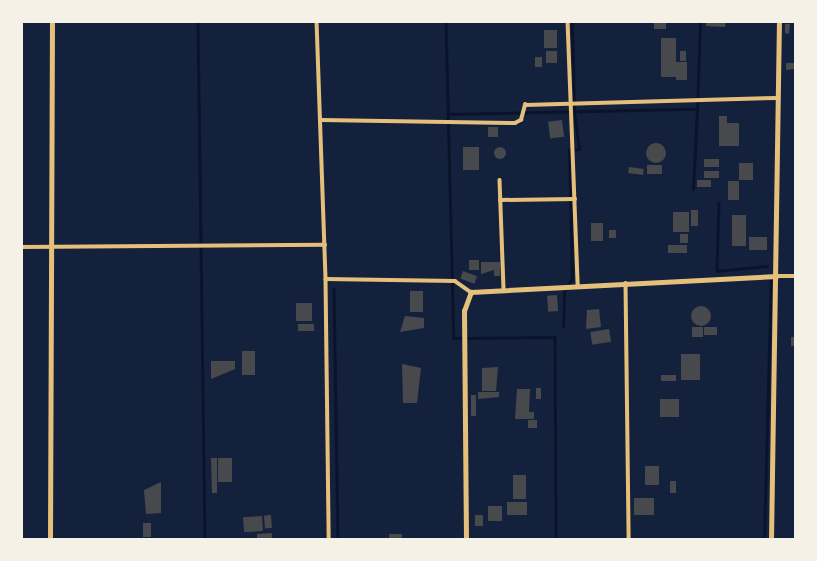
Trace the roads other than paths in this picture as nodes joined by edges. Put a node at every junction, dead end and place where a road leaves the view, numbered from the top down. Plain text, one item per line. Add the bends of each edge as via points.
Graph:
1 (52, 21) edge
2 (317, 21) edge
3 (568, 21) edge
4 (779, 21) edge
5 (778, 98) junction
6 (569, 103) junction
7 (321, 120) junction
8 (500, 180) dead end
9 (571, 199) junction
10 (500, 200) junction
11 (325, 245) junction
12 (21, 247) edge
13 (51, 247) junction
14 (777, 276) junction
15 (796, 276) edge
16 (326, 279) junction
17 (626, 283) junction
18 (578, 285) junction
19 (504, 288) junction
20 (471, 292) junction
21 (50, 540) edge
22 (329, 540) edge
23 (466, 540) edge
24 (629, 540) edge
25 (771, 540) edge

1 - 13 street
2 - 7 street
3 - 6 street
4 - 5 street
5 - 6 street
5 - 14 street
6 - 7 street via 525,105 515,123
6 - 9 street via 574,149
7 - 11 street
8 - 10 street
9 - 10 street
9 - 18 street
10 - 19 street
11 - 13 street
11 - 16 street
12 - 13 street
13 - 21 street
14 - 15 street
14 - 17 street
14 - 25 street
16 - 20 street via 452,281
16 - 22 street
17 - 18 street
17 - 24 street
18 - 19 street
19 - 20 street
20 - 23 street via 464,311

